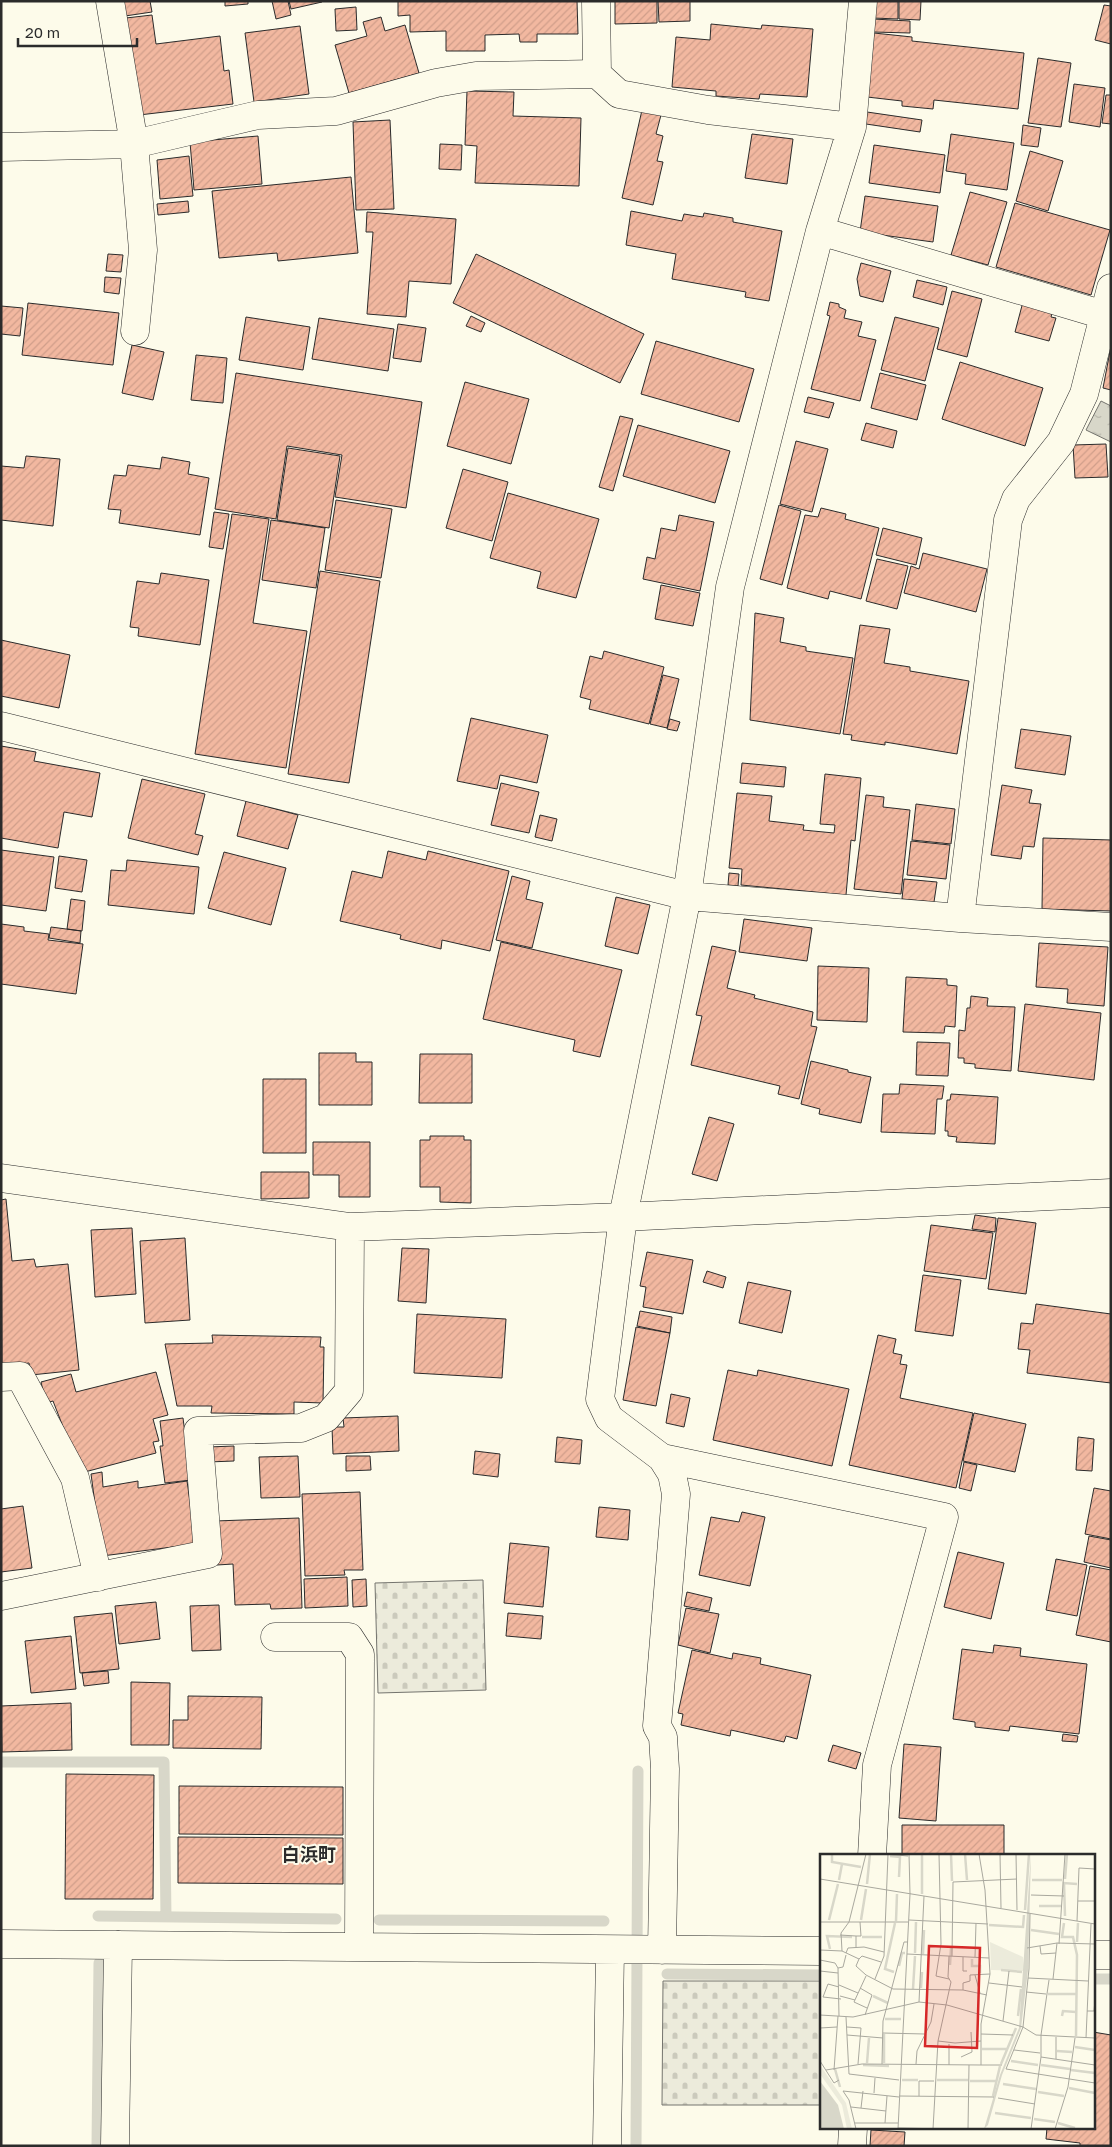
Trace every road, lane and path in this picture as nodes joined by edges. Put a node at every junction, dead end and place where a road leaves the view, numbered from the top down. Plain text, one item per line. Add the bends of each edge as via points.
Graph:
1 (110, 1) edge
2 (596, 1) edge
3 (864, 1) edge
4 (597, 74) junction
5 (852, 127) junction
6 (134, 144) junction
7 (1, 146) edge
8 (820, 230) junction
9 (1111, 288) edge
10 (1104, 315) junction
11 (135, 331) dead end
12 (1, 726) edge
13 (687, 896) junction
14 (960, 918) junction
15 (1111, 927) edge
16 (1, 1178) edge
17 (1111, 1193) edge
18 (623, 1217) junction
19 (350, 1227) junction
20 (1, 1376) edge
21 (662, 1458) junction
22 (98, 1577) junction
23 (1, 1596) edge
24 (275, 1637) dead end
25 (872, 1854) edge
26 (1, 1944) edge
27 (118, 1945) junction
28 (359, 1947) junction
29 (614, 1950) junction
30 (659, 1950) junction
31 (820, 1951) edge
32 (1094, 1955) edge
33 (1111, 1956) edge
34 (853, 2130) edge
35 (115, 2146) edge
36 (607, 2146) edge
37 (852, 2146) edge

1 - 6 street
2 - 4 street
3 - 5 street
4 - 5 street via 619,94 708,110
4 - 6 street via 476,76 436,83 336,110 258,115
5 - 8 street
6 - 7 street
6 - 11 street via 143,250
8 - 10 street
8 - 13 street via 730,587
9 - 10 street
10 - 14 street via 1084,394 1061,442 1016,499 1008,520
12 - 13 street
13 - 14 street
13 - 18 street
14 - 15 street
16 - 19 street
17 - 18 street
18 - 19 street
18 - 21 street via 600,1399 609,1418
19 - 22 street via 349,1391 326,1418 301,1428 198,1431 208,1554
20 - 22 street via 20,1376 75,1478
21 - 25 street via 944,1517 877,1766
21 - 30 street via 672,1474 676,1494 657,1726 662,1737 665,1769
22 - 23 street
24 - 28 street via 349,1636 360,1654
26 - 27 street
27 - 28 street
27 - 35 street
28 - 29 street
29 - 30 street
29 - 36 street
30 - 31 street
32 - 33 street
34 - 37 street

